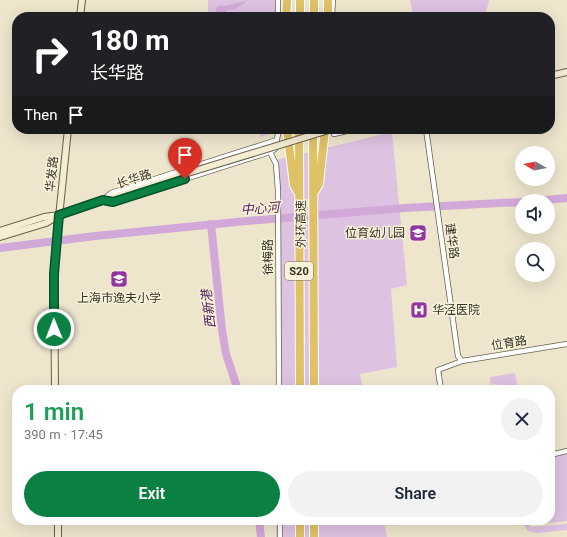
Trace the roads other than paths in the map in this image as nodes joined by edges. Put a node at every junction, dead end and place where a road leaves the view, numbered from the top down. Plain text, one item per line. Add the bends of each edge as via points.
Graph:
1 (82, 0) edge
2 (278, 0) edge
3 (287, 0) edge
4 (300, 0) edge
5 (314, 0) edge
6 (328, 0) edge
7 (333, 0) edge
8 (81, 12) edge
9 (278, 12) edge
10 (286, 12) edge
11 (300, 12) edge
12 (314, 12) edge
13 (328, 12) edge
14 (332, 12) edge
15 (567, 72) edge
16 (555, 75) edge
17 (67, 134) edge
18 (278, 134) edge
19 (288, 134) edge
20 (299, 134) edge
21 (313, 134) edge
22 (317, 134) edge
23 (324, 134) edge
24 (427, 134) edge
25 (277, 140) junction
26 (270, 152) junction
27 (299, 194) junction
28 (313, 195) junction
29 (103, 200) junction
30 (59, 215) junction
31 (0, 231) edge
32 (0, 237) edge
33 (567, 344) edge
34 (462, 361) junction
35 (55, 385) edge
36 (279, 385) edge
37 (300, 385) edge
38 (314, 385) edge
39 (440, 385) edge
40 (567, 451) edge
41 (555, 454) edge
42 (58, 525) edge
43 (280, 525) edge
44 (300, 525) edge
45 (314, 525) edge
46 (58, 537) edge
47 (280, 537) edge
48 (300, 537) edge
49 (314, 537) edge

1 - 8 street
2 - 9 street
3 - 10 highway
4 - 11 highway
5 - 12 highway
6 - 13 highway
7 - 14 street
15 - 16 street
17 - 30 street, 华发路
18 - 25 street
19 - 27 highway via 294,185
20 - 27 highway, 外环高速 / S20
21 - 28 highway, 外环高速 / S20
22 - 29 street, 长华路, bridge
23 - 28 highway via 319,184
24 - 34 street, 建华路 via 458,356
25 - 26 street via 275,149
25 - 29 street, 长华路 via 111,193
26 - 29 street, 长华路 via 113,202
26 - 36 street, 徐梅路 via 276,164 278,207
27 - 37 highway, 外环高速 / S20
28 - 38 highway, 外环高速 / S20
29 - 30 street, 长华路
30 - 31 street, 长华路
30 - 32 street, 长华路 via 46,223
30 - 35 street, 华发路 via 53,298
33 - 34 street, 位育路
34 - 39 street, 位育路 via 438,370
40 - 41 street
42 - 46 street
43 - 47 street
44 - 48 highway
45 - 49 highway

